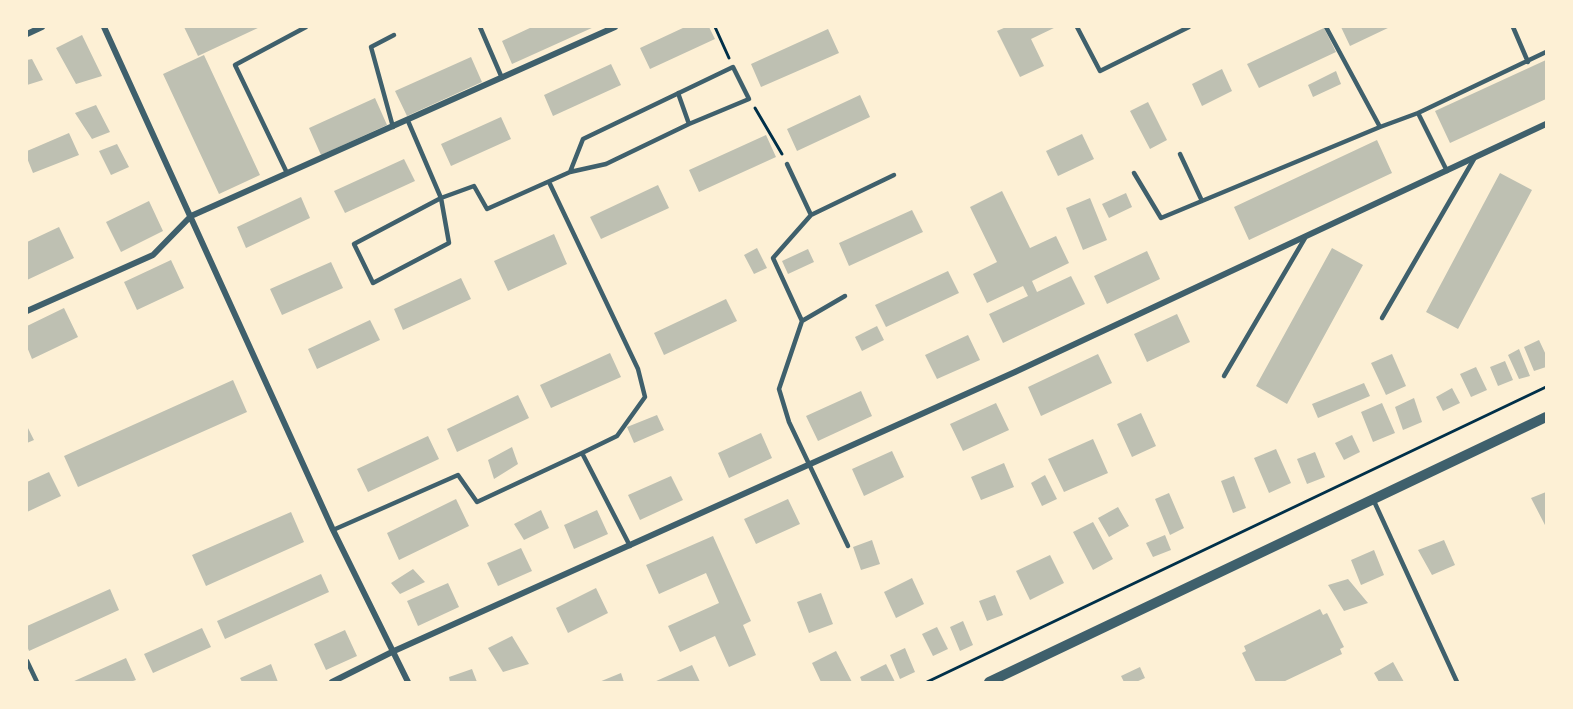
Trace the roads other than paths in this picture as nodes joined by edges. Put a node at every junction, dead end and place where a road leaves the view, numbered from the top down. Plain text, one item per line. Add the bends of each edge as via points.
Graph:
1 (42, 27) edge
2 (104, 27) edge
3 (306, 27) edge
4 (480, 27) edge
5 (615, 27) edge
6 (1077, 27) edge
7 (1189, 27) edge
8 (1326, 27) edge
9 (1513, 27) edge
10 (27, 34) edge
11 (394, 35) dead end
12 (1546, 52) edge
13 (1528, 62) junction
14 (502, 78) junction
15 (678, 93) junction
16 (1418, 113) junction
17 (408, 121) junction
18 (689, 124) junction
19 (1546, 124) edge
20 (393, 127) junction
21 (1380, 127) junction
22 (1180, 154) dead end
23 (1474, 159) junction
24 (788, 164) road end
25 (1447, 171) junction
26 (570, 172) junction
27 (287, 173) junction
28 (1134, 173) dead end
29 (894, 175) dead end
30 (549, 182) junction
31 (441, 198) junction
32 (1202, 201) junction
33 (811, 215) junction
34 (191, 216) junction
35 (1305, 238) junction
36 (845, 296) dead end
37 (27, 311) edge
38 (1382, 318) dead end
39 (802, 321) junction
40 (1224, 376) dead end
41 (1546, 417) edge
42 (582, 453) junction
43 (808, 465) junction
44 (1373, 499) junction
45 (333, 530) junction
46 (630, 546) junction
47 (848, 546) dead end
48 (394, 651) junction
49 (27, 661) edge
50 (37, 682) edge
51 (332, 682) edge
52 (408, 682) edge
53 (988, 682) edge
54 (1457, 682) edge

1 - 10 street
2 - 34 street
3 - 27 lane via 234,65
4 - 14 lane
5 - 14 street
6 - 7 lane via 1100,71
8 - 21 lane
9 - 13 lane
11 - 20 lane via 371,47
12 - 13 lane
13 - 16 lane
14 - 17 street
15 - 18 lane
15 - 18 lane via 733,67 749,99
15 - 26 lane via 582,139
16 - 21 lane
16 - 25 lane
17 - 20 street
17 - 31 lane
18 - 26 lane via 606,164
19 - 23 street
20 - 27 street
21 - 32 lane
22 - 32 lane
23 - 25 street
23 - 38 lane
24 - 33 lane
25 - 35 street
26 - 30 lane
27 - 34 street
28 - 32 lane via 1161,218
29 - 33 lane
30 - 31 lane via 487,209 474,186
30 - 42 lane via 638,369 645,398 617,436
31 - 31 lane via 354,243 373,283 449,243
33 - 39 lane via 773,258
34 - 37 street via 153,255
34 - 45 street
35 - 40 lane
35 - 43 street
36 - 39 lane
39 - 43 lane via 779,389
41 - 44 street
42 - 45 lane via 477,502 458,475
42 - 46 lane
43 - 46 street
43 - 47 lane
44 - 53 street
44 - 54 lane
45 - 48 street
46 - 48 street
48 - 51 street
48 - 52 street
49 - 50 lane

